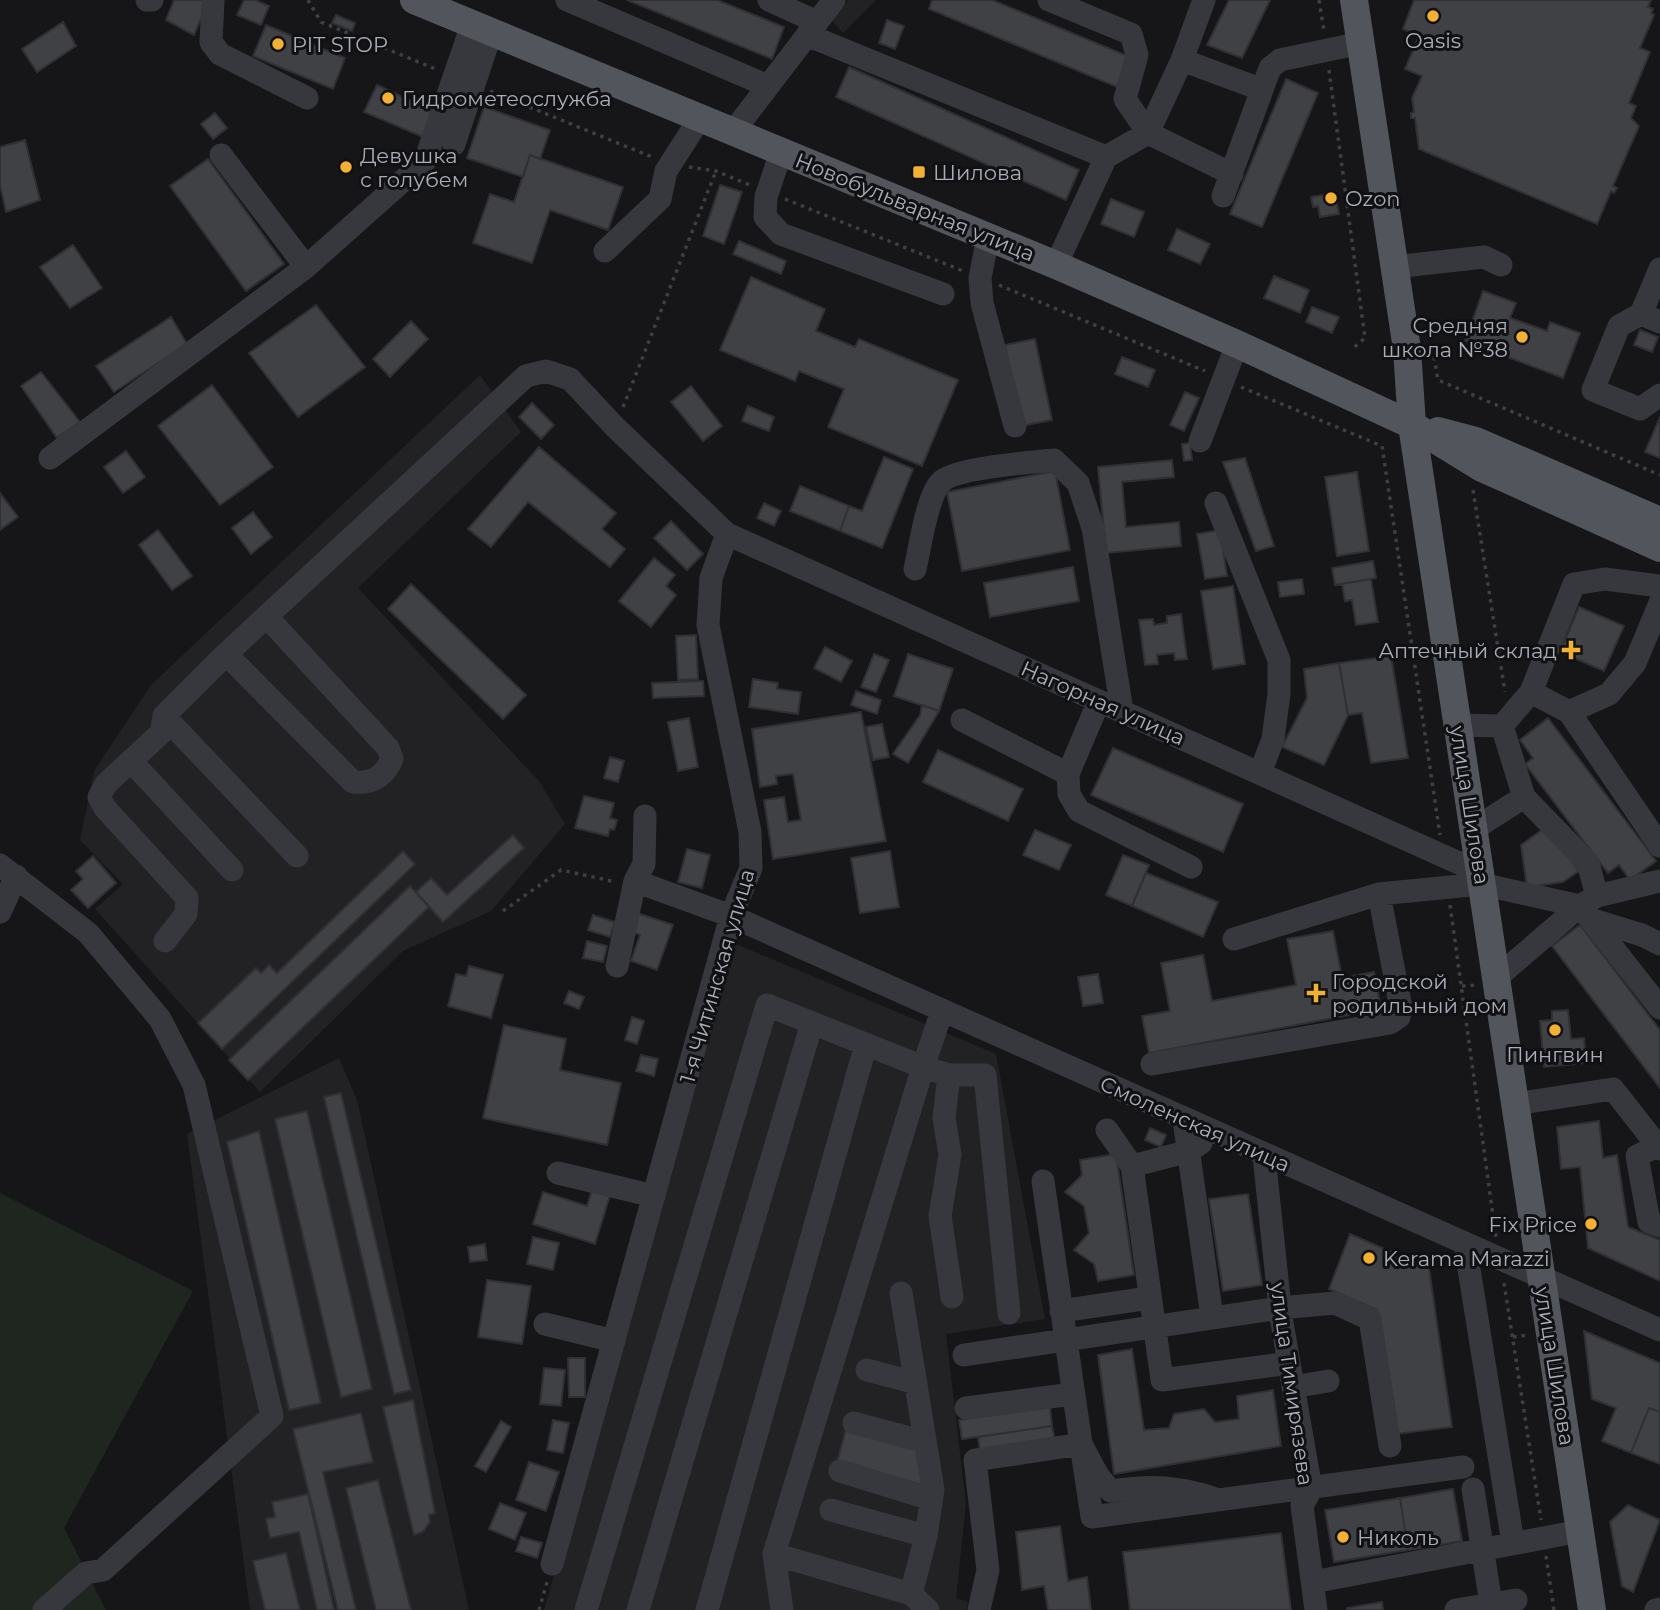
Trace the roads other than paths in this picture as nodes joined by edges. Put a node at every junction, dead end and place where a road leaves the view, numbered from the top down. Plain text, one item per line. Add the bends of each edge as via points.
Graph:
1 (213, 0) edge
2 (414, 0) edge
3 (567, 0) edge
4 (769, 0) edge
5 (834, 0) edge
6 (1049, 0) edge
7 (1205, 0) edge
8 (1354, 0) edge
9 (482, 29) junction
10 (812, 29) junction
11 (1361, 43) junction
12 (1181, 60) junction
13 (465, 82) junction
14 (768, 86) junction
15 (1260, 89) junction
16 (307, 98) dead end
17 (700, 118) junction
18 (733, 132) junction
19 (1148, 133) junction
20 (454, 144) dead end
21 (781, 152) junction
22 (221, 155) dead end
23 (1106, 157) junction
24 (1232, 174) junction
25 (1223, 196) dead end
26 (988, 237) junction
27 (605, 251) dead end
28 (1056, 265) junction
29 (1502, 265) dead end
30 (306, 267) junction
31 (1394, 267) junction
32 (1660, 270) edge
33 (943, 294) dead end
34 (1651, 318) edge
35 (1237, 344) junction
36 (1660, 396) edge
37 (1412, 425) junction
38 (1015, 426) dead end
39 (1200, 441) dead end
40 (50, 458) dead end
41 (1216, 503) dead end
42 (1660, 521) edge
43 (727, 534) junction
44 (1660, 548) edge
45 (915, 569) dead end
46 (1660, 586) edge
47 (1660, 603) edge
48 (268, 617) junction
49 (1652, 648) edge
50 (226, 654) junction
51 (1531, 692) junction
52 (1100, 701) junction
53 (1122, 711) junction
54 (1569, 712) junction
55 (164, 716) junction
56 (962, 720) dead end
57 (1506, 722) junction
58 (1457, 725) junction
59 (131, 761) junction
60 (1260, 773) junction
61 (1068, 774) junction
62 (1524, 797) junction
63 (645, 816) dead end
64 (1474, 829) junction
65 (1660, 846) edge
66 (296, 856) dead end
67 (1191, 867) dead end
68 (8, 870) edge
69 (232, 870) dead end
70 (1480, 878) junction
71 (635, 881) junction
72 (1660, 881) edge
73 (1379, 894) junction
74 (1590, 907) junction
75 (0, 912) edge
76 (731, 916) junction
77 (1234, 939) dead end
78 (165, 941) dead end
79 (1660, 944) edge
80 (617, 967) dead end
81 (1496, 978) junction
82 (1660, 1008) edge
83 (942, 1011) junction
84 (812, 1023) junction
85 (866, 1044) junction
86 (1152, 1064) dead end
87 (923, 1067) junction
88 (949, 1075) junction
89 (1515, 1104) junction
90 (1184, 1120) junction
91 (1107, 1130) dead end
92 (1215, 1133) junction
93 (1659, 1148) edge
94 (1189, 1151) junction
95 (1264, 1156) junction
96 (1132, 1166) junction
97 (558, 1173) dead end
98 (1043, 1181) dead end
99 (654, 1196) junction
100 (1660, 1226) edge
101 (1465, 1244) junction
102 (1541, 1277) junction
103 (901, 1293) dead end
104 (952, 1297) dead end
105 (1149, 1298) junction
106 (1280, 1308) junction
107 (1061, 1311) junction
108 (1009, 1313) dead end
109 (1212, 1317) junction
110 (545, 1324) dead end
111 (1154, 1326) junction
112 (1660, 1330) edge
113 (1065, 1340) junction
114 (614, 1341) junction
115 (964, 1355) dead end
116 (1289, 1363) junction
117 (867, 1370) dead end
118 (1328, 1381) dead end
119 (916, 1383) junction
120 (1293, 1387) junction
121 (1073, 1394) junction
122 (966, 1408) dead end
123 (854, 1423) dead end
124 (925, 1442) junction
125 (1081, 1444) junction
126 (1390, 1446) dead end
127 (1463, 1467) dead end
128 (840, 1471) dead end
129 (1311, 1489) junction
130 (1473, 1489) dead end
131 (931, 1499) junction
132 (1223, 1501) junction
133 (831, 1510) dead end
134 (1580, 1531) junction
135 (926, 1536) junction
136 (1513, 1543) junction
137 (1483, 1549) junction
138 (774, 1553) junction
139 (552, 1564) road end
140 (1313, 1582) junction
141 (904, 1599) edge
142 (1516, 1600) dead end
143 (1491, 1604) junction
144 (44, 1610) edge
145 (586, 1610) edge
146 (638, 1610) edge
147 (707, 1610) edge
148 (782, 1610) edge
149 (928, 1610) edge
150 (979, 1610) edge
151 (1316, 1610) edge
152 (1456, 1610) edge
153 (1592, 1610) edge

1 - 16 street via 211,42 220,54
2 - 9 main road, Новобульварная улица
3 - 14 street
4 - 10 street
5 - 10 street
6 - 19 street via 1131,34 1137,55 1125,99
7 - 12 street
8 - 11 main road, улица Шилова
9 - 13 street
9 - 17 main road, Новобульварная улица
10 - 14 street
10 - 23 street
11 - 15 street via 1280,60 1270,68
11 - 31 main road, улица Шилова
12 - 15 street
12 - 19 street
13 - 20 street
13 - 30 street via 425,161
14 - 18 street
15 - 24 street
17 - 18 main road, Новобульварная улица
17 - 27 street via 671,165 660,199
18 - 21 main road, Новобульварная улица
19 - 23 street
19 - 24 street
21 - 26 main road, Новобульварная улица
21 - 33 street via 765,217 782,234
22 - 30 street
23 - 28 street
24 - 25 street
26 - 28 main road, Новобульварная улица
26 - 38 street via 980,278 982,303
28 - 35 main road, Новобульварная улица
29 - 31 street via 1484,257
30 - 40 street
31 - 37 main road, улица Шилова
32 - 34 street
34 - 36 street via 1619,326 1593,390 1640,409
35 - 37 main road, Новобульварная улица
35 - 39 street
37 - 42 main road, Новобульварная улица via 1476,441
37 - 44 main road, Новобульварная улица via 1482,468
37 - 58 main road, улица Шилова
41 - 60 street via 1279,660 1273,738
43 - 48 street via 570,379 546,372 526,376 498,400
43 - 52 street, Нагорная улица
43 - 76 street, 1-я Читинская улица via 711,578 708,625 750,832 751,869
45 - 53 street via 933,496 943,481 976,470 1054,460 1078,483 1093,528
46 - 51 street via 1605,579 1574,584
47 - 49 street
48 - 50 street
48 - 50 street via 388,748 392,759 387,771 369,783 353,782
49 - 54 street via 1609,694
50 - 55 street
51 - 54 street
51 - 57 street
52 - 53 street, Нагорная улица
52 - 61 street
53 - 60 street, Нагорная улица
54 - 65 street
55 - 59 street via 161,733
55 - 66 street
56 - 61 street
57 - 58 street
57 - 62 street
58 - 64 main road, улица Шилова
59 - 69 street
59 - 78 street via 99,797 187,898 186,914
60 - 70 street, Нагорная улица via 1443,855
61 - 67 street via 1069,794 1079,811
62 - 64 street
62 - 74 street via 1588,863
63 - 71 street via 644,864
64 - 70 main road, улица Шилова
68 - 75 street
68 - 144 street via 88,933 159,1019 194,1085 272,1416 103,1570 86,1573
70 - 73 street via 1448,887
70 - 74 street
70 - 81 main road, улица Шилова
71 - 76 street, Смоленская улица
71 - 80 street
72 - 74 street
73 - 77 street
73 - 86 street via 1399,1017 1390,1023
74 - 79 street
74 - 81 street
74 - 82 street
76 - 83 street, Смоленская улица
76 - 99 street, 1-я Читинская улица
81 - 89 main road, улица Шилова
83 - 87 street
83 - 90 street, Смоленская улица
84 - 85 street
84 - 145 street via 767,1004
84 - 146 street
85 - 87 street
85 - 147 street
87 - 88 street
87 - 138 street
88 - 104 street via 944,1118 950,1155 940,1216
88 - 108 street via 985,1075
89 - 93 street via 1613,1089
89 - 102 main road, улица Шилова
90 - 92 street, Смоленская улица
90 - 94 street
91 - 96 street
92 - 94 street
92 - 95 street, Смоленская улица
93 - 100 street via 1637,1156 1649,1222
94 - 96 street
94 - 109 street
95 - 101 street, Смоленская улица
95 - 106 street, улица Тимирязева
96 - 105 street
97 - 99 street
98 - 107 street
99 - 114 street, 1-я Читинская улица
101 - 102 street, Смоленская улица
101 - 136 street
102 - 112 street, Смоленская улица
102 - 134 main road, улица Шилова
103 - 119 street
105 - 107 street
105 - 111 street
106 - 109 street
106 - 116 street, улица Тимирязева
106 - 126 street via 1335,1303 1370,1318
107 - 113 street
109 - 111 street
110 - 114 street
111 - 113 street
111 - 116 street via 1162,1380
113 - 115 street
113 - 121 street
114 - 139 street, 1-я Читинская улица
116 - 120 street, улица Тимирязева
117 - 119 street
118 - 120 street
119 - 124 street
120 - 129 street, улица Тимирязева
121 - 122 street
121 - 125 street
123 - 124 street
124 - 131 street
125 - 132 street via 1111,1491 1153,1485 1189,1489
125 - 132 street via 1091,1517
125 - 150 street via 975,1460 988,1570
127 - 129 street
128 - 131 street
129 - 132 street
129 - 140 street, улица Тимирязева via 1302,1506
130 - 137 street
131 - 135 street
133 - 135 street
134 - 136 street
134 - 153 main road, улица Шилова
135 - 141 street
136 - 137 street
137 - 140 street
137 - 143 street
138 - 141 street
138 - 148 street
140 - 151 street, улица Тимирязева
141 - 149 street
142 - 143 street
143 - 152 street

